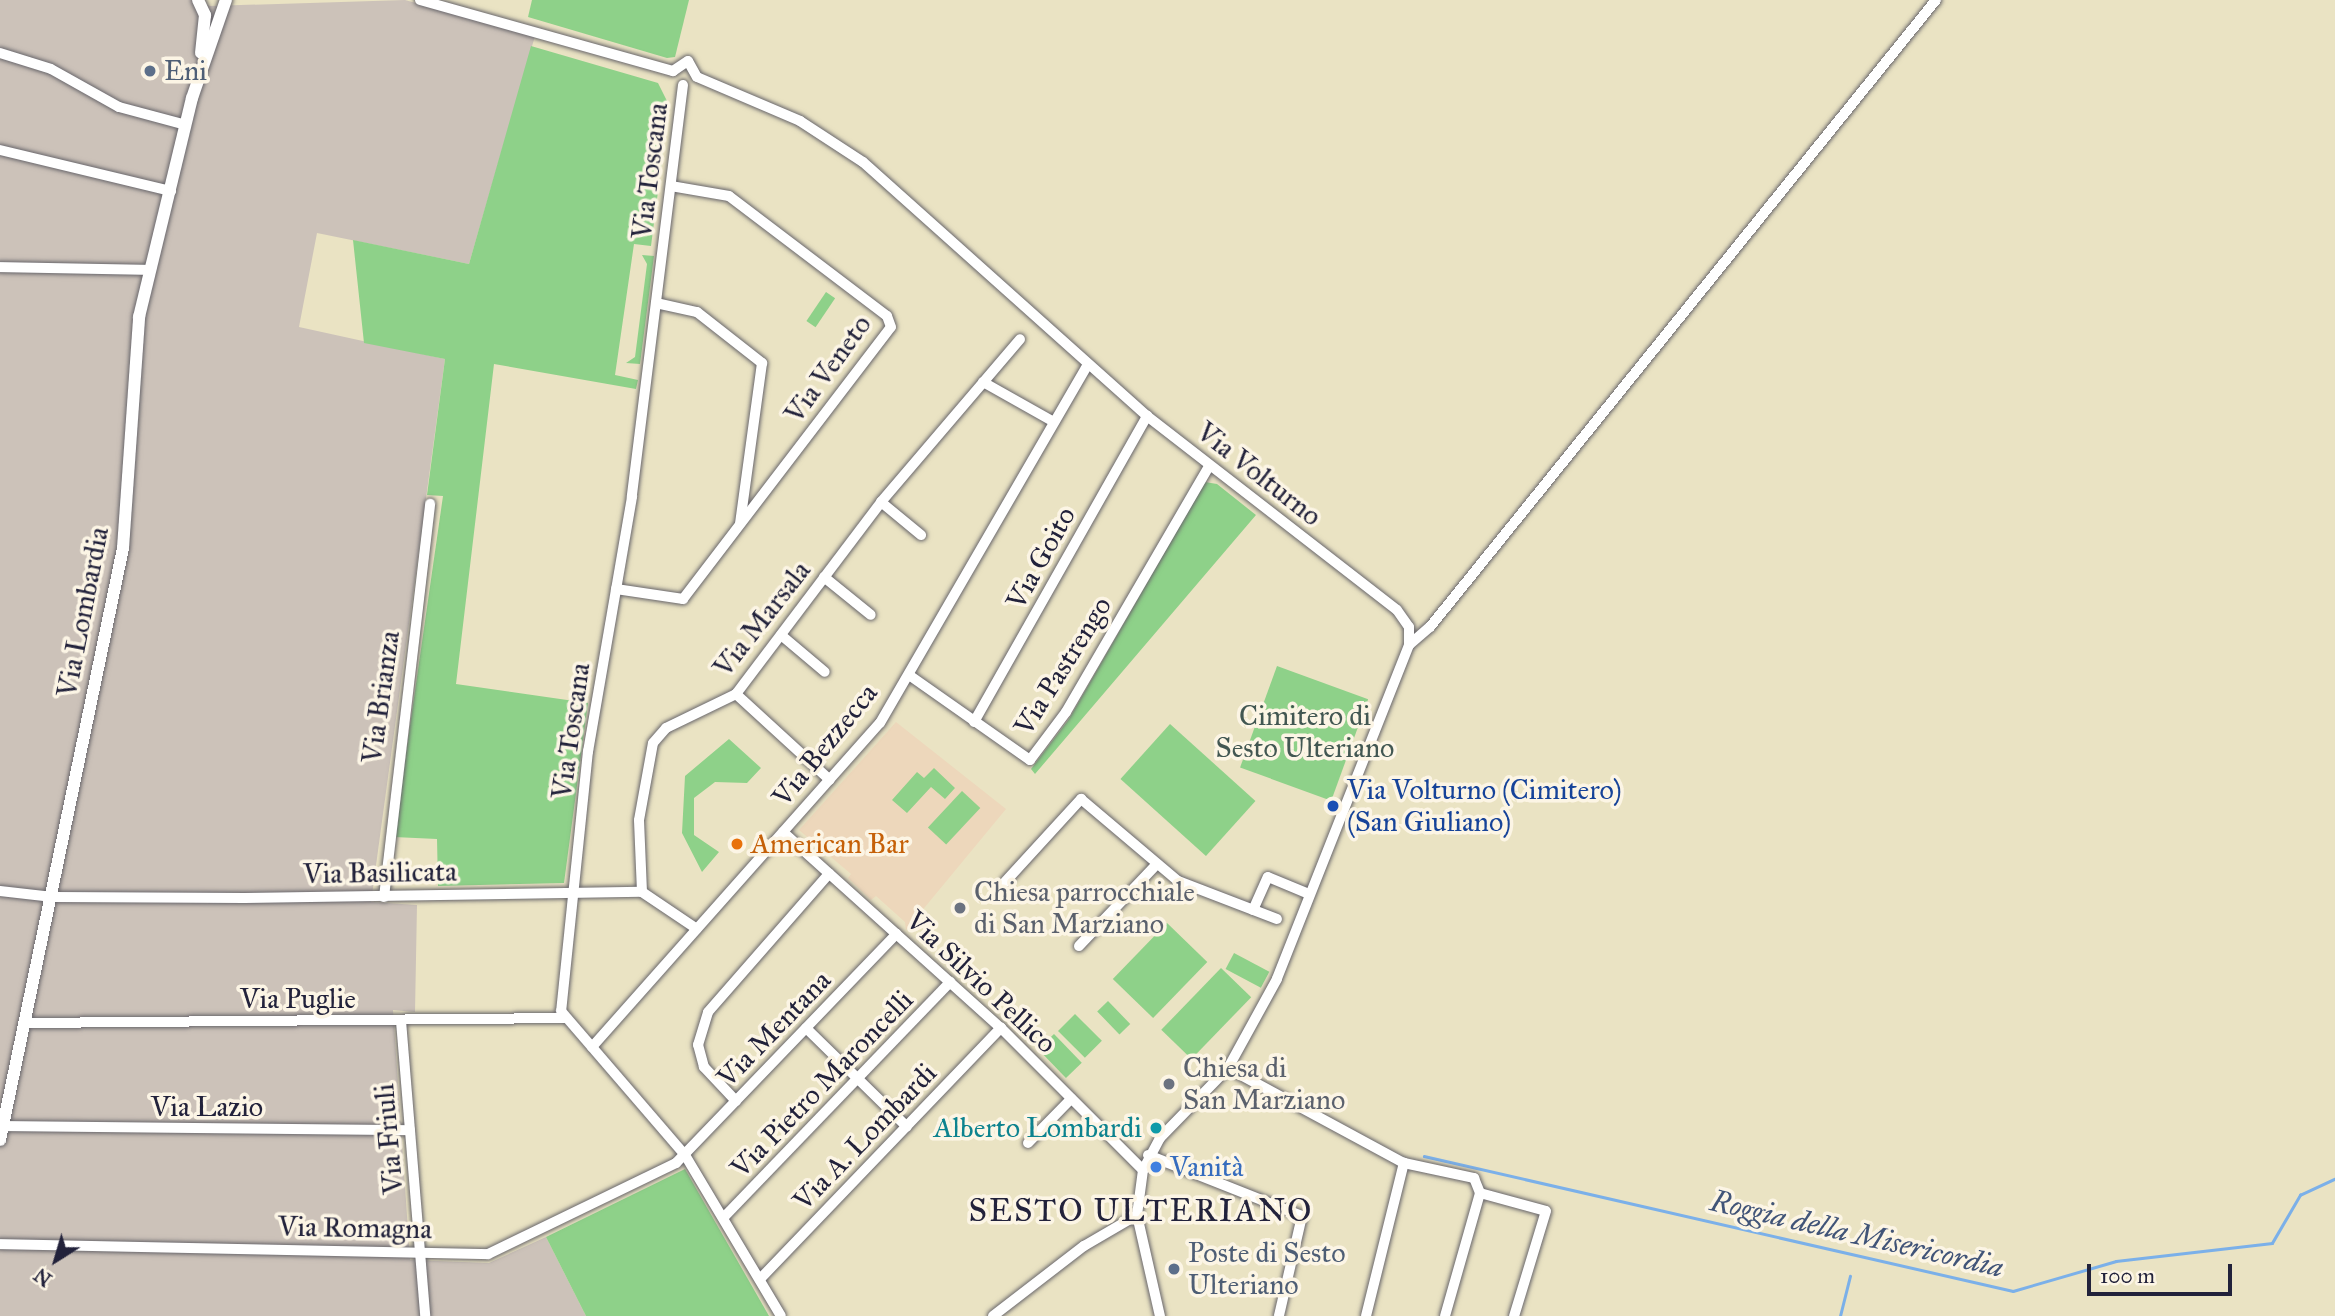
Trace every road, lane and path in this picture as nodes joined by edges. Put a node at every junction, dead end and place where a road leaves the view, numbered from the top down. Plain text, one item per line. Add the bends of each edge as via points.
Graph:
1 (198, 0) edge
2 (205, 0) edge
3 (225, 0) edge
4 (420, 0) edge
5 (1936, 0) edge
6 (0, 53) edge
7 (673, 71) junction
8 (697, 76) junction
9 (683, 85) junction
10 (194, 91) junction
11 (186, 125) junction
12 (0, 150) edge
13 (671, 186) junction
14 (171, 191) junction
15 (0, 267) edge
16 (150, 270) junction
17 (656, 303) junction
18 (1020, 339) dead end
19 (1088, 364) junction
20 (983, 382) junction
21 (1147, 416) junction
22 (1054, 422) junction
23 (1208, 468) junction
24 (881, 502) junction
25 (430, 504) dead end
26 (740, 526) junction
27 (921, 536) dead end
28 (824, 577) junction
29 (616, 589) junction
30 (871, 615) dead end
31 (780, 635) junction
32 (1409, 645) junction
33 (825, 672) dead end
34 (909, 675) junction
35 (736, 694) junction
36 (974, 722) junction
37 (830, 780) junction
38 (783, 832) junction
39 (1154, 867) junction
40 (829, 874) junction
41 (1005, 882) dead end
42 (0, 891) edge
43 (572, 892) junction
44 (642, 892) junction
45 (1309, 894) junction
46 (53, 897) junction
47 (383, 897) junction
48 (1254, 910) junction
49 (1277, 919) dead end
50 (697, 929) junction
51 (896, 934) junction
52 (1079, 946) dead end
53 (950, 982) junction
54 (566, 1018) junction
55 (401, 1021) junction
56 (28, 1023) junction
57 (806, 1028) junction
58 (1001, 1028) junction
59 (592, 1047) junction
60 (1228, 1069) junction
61 (859, 1079) junction
62 (1071, 1099) junction
63 (736, 1101) junction
64 (4, 1126) junction
65 (907, 1127) junction
66 (410, 1130) junction
67 (0, 1140) edge
68 (1028, 1143) dead end
69 (685, 1155) junction
70 (1148, 1155) junction
71 (1404, 1163) junction
72 (1143, 1170) junction
73 (1480, 1193) junction
74 (1137, 1215) junction
75 (724, 1216) junction
76 (0, 1244) edge
77 (422, 1253) junction
78 (761, 1278) junction
79 (425, 1316) edge
80 (781, 1316) edge
81 (993, 1316) edge
82 (1160, 1316) edge
83 (1279, 1316) edge
84 (1366, 1316) edge
85 (1445, 1316) edge
86 (1514, 1316) edge

1 - 10 street, Via Lombardia via 205,26
2 - 3 street
3 - 10 street, Via Lombardia
4 - 7 street, Via Volturno
5 - 32 street via 1430,627
6 - 11 street via 51,69 119,107
7 - 8 street, Via Volturno via 688,61
7 - 9 street
8 - 9 street
8 - 19 street, Via Volturno via 800,121 863,162
9 - 13 street, Via Toscana
10 - 11 street, Via Lombardia
11 - 14 street, Via Lombardia
12 - 14 street
13 - 17 street, Via Toscana
13 - 26 street, Via Veneto via 729,196 891,321
14 - 16 street, Via Lombardia
15 - 16 street
16 - 46 street, Via Lombardia via 134,350 123,548
17 - 26 street via 697,312 762,363
17 - 29 street, Via Toscana
18 - 20 street, Via Marsala
19 - 21 street, Via Volturno
19 - 22 street, Via Bezzecca
20 - 22 street
20 - 24 street, Via Marsala
21 - 23 street, Via Volturno
21 - 36 street, Via Goito
22 - 34 street, Via Bezzecca
23 - 32 street, Via Volturno via 1397,610 1409,627
23 - 36 street, Via Pastrengo via 1066,712 1030,760
24 - 27 street
24 - 28 street, Via Marsala
25 - 47 street, Via Brianza
26 - 29 street, Via Veneto via 683,599
28 - 30 street
28 - 31 street, Via Marsala
29 - 43 street, Via Toscana
31 - 33 street
31 - 35 street, Via Marsala
32 - 45 street
34 - 36 street, Via Pastrengo
34 - 37 street, Via Bezzecca via 880,723
35 - 37 street
35 - 44 street, Via Marsala via 666,728 653,743 639,820
37 - 38 street, Via Bezzecca
38 - 40 street, Via Silvio Pellico
38 - 50 street, Via Bezzecca
39 - 41 street via 1081,799
39 - 48 street
39 - 52 street
40 - 51 street, Via Silvio Pellico
40 - 63 street via 708,1012 698,1045 704,1067
42 - 46 street, Via Basilicata
43 - 44 street, Via Basilicata
43 - 47 street, Via Basilicata
43 - 54 street, Via Toscana via 561,1011
44 - 50 street
45 - 48 street via 1268,877
45 - 60 street via 1277,979
46 - 47 street, Via Basilicata
46 - 56 street, Via Lombardia
48 - 49 street
50 - 59 street, Via Bezzecca
51 - 53 street, Via Silvio Pellico
51 - 57 street, Via Mentana
53 - 58 street, Via Silvio Pellico
53 - 61 street, Via Pietro Maroncelli
54 - 55 street, Via Puglie
54 - 59 street
55 - 56 street, Via Puglie
55 - 66 street, Via Friuli
56 - 64 street, Via Lombardia
57 - 61 street
57 - 63 street, Via Mentana
58 - 62 street, Via Silvio Pellico
58 - 65 street, Via A. Lombardi
59 - 69 street
60 - 70 street
60 - 71 street
61 - 65 street
61 - 75 street, Via Pietro Maroncelli
62 - 68 street
62 - 72 street, Via Silvio Pellico
63 - 69 street, Via Mentana
64 - 66 street, Via Lazio
64 - 67 street, Via Lombardia
65 - 78 street, Via A. Lombardi
66 - 77 street, Via Friuli
69 - 75 street
69 - 77 street, Via Romagna via 488,1254
70 - 72 street
70 - 83 street via 1302,1216
71 - 73 street via 1478,1179
71 - 84 street
72 - 74 street
73 - 85 street
73 - 86 street via 1546,1211
74 - 81 street via 1084,1246
74 - 82 street
75 - 78 street
76 - 77 street, Via Romagna
77 - 79 street, Via Friuli
78 - 80 street

